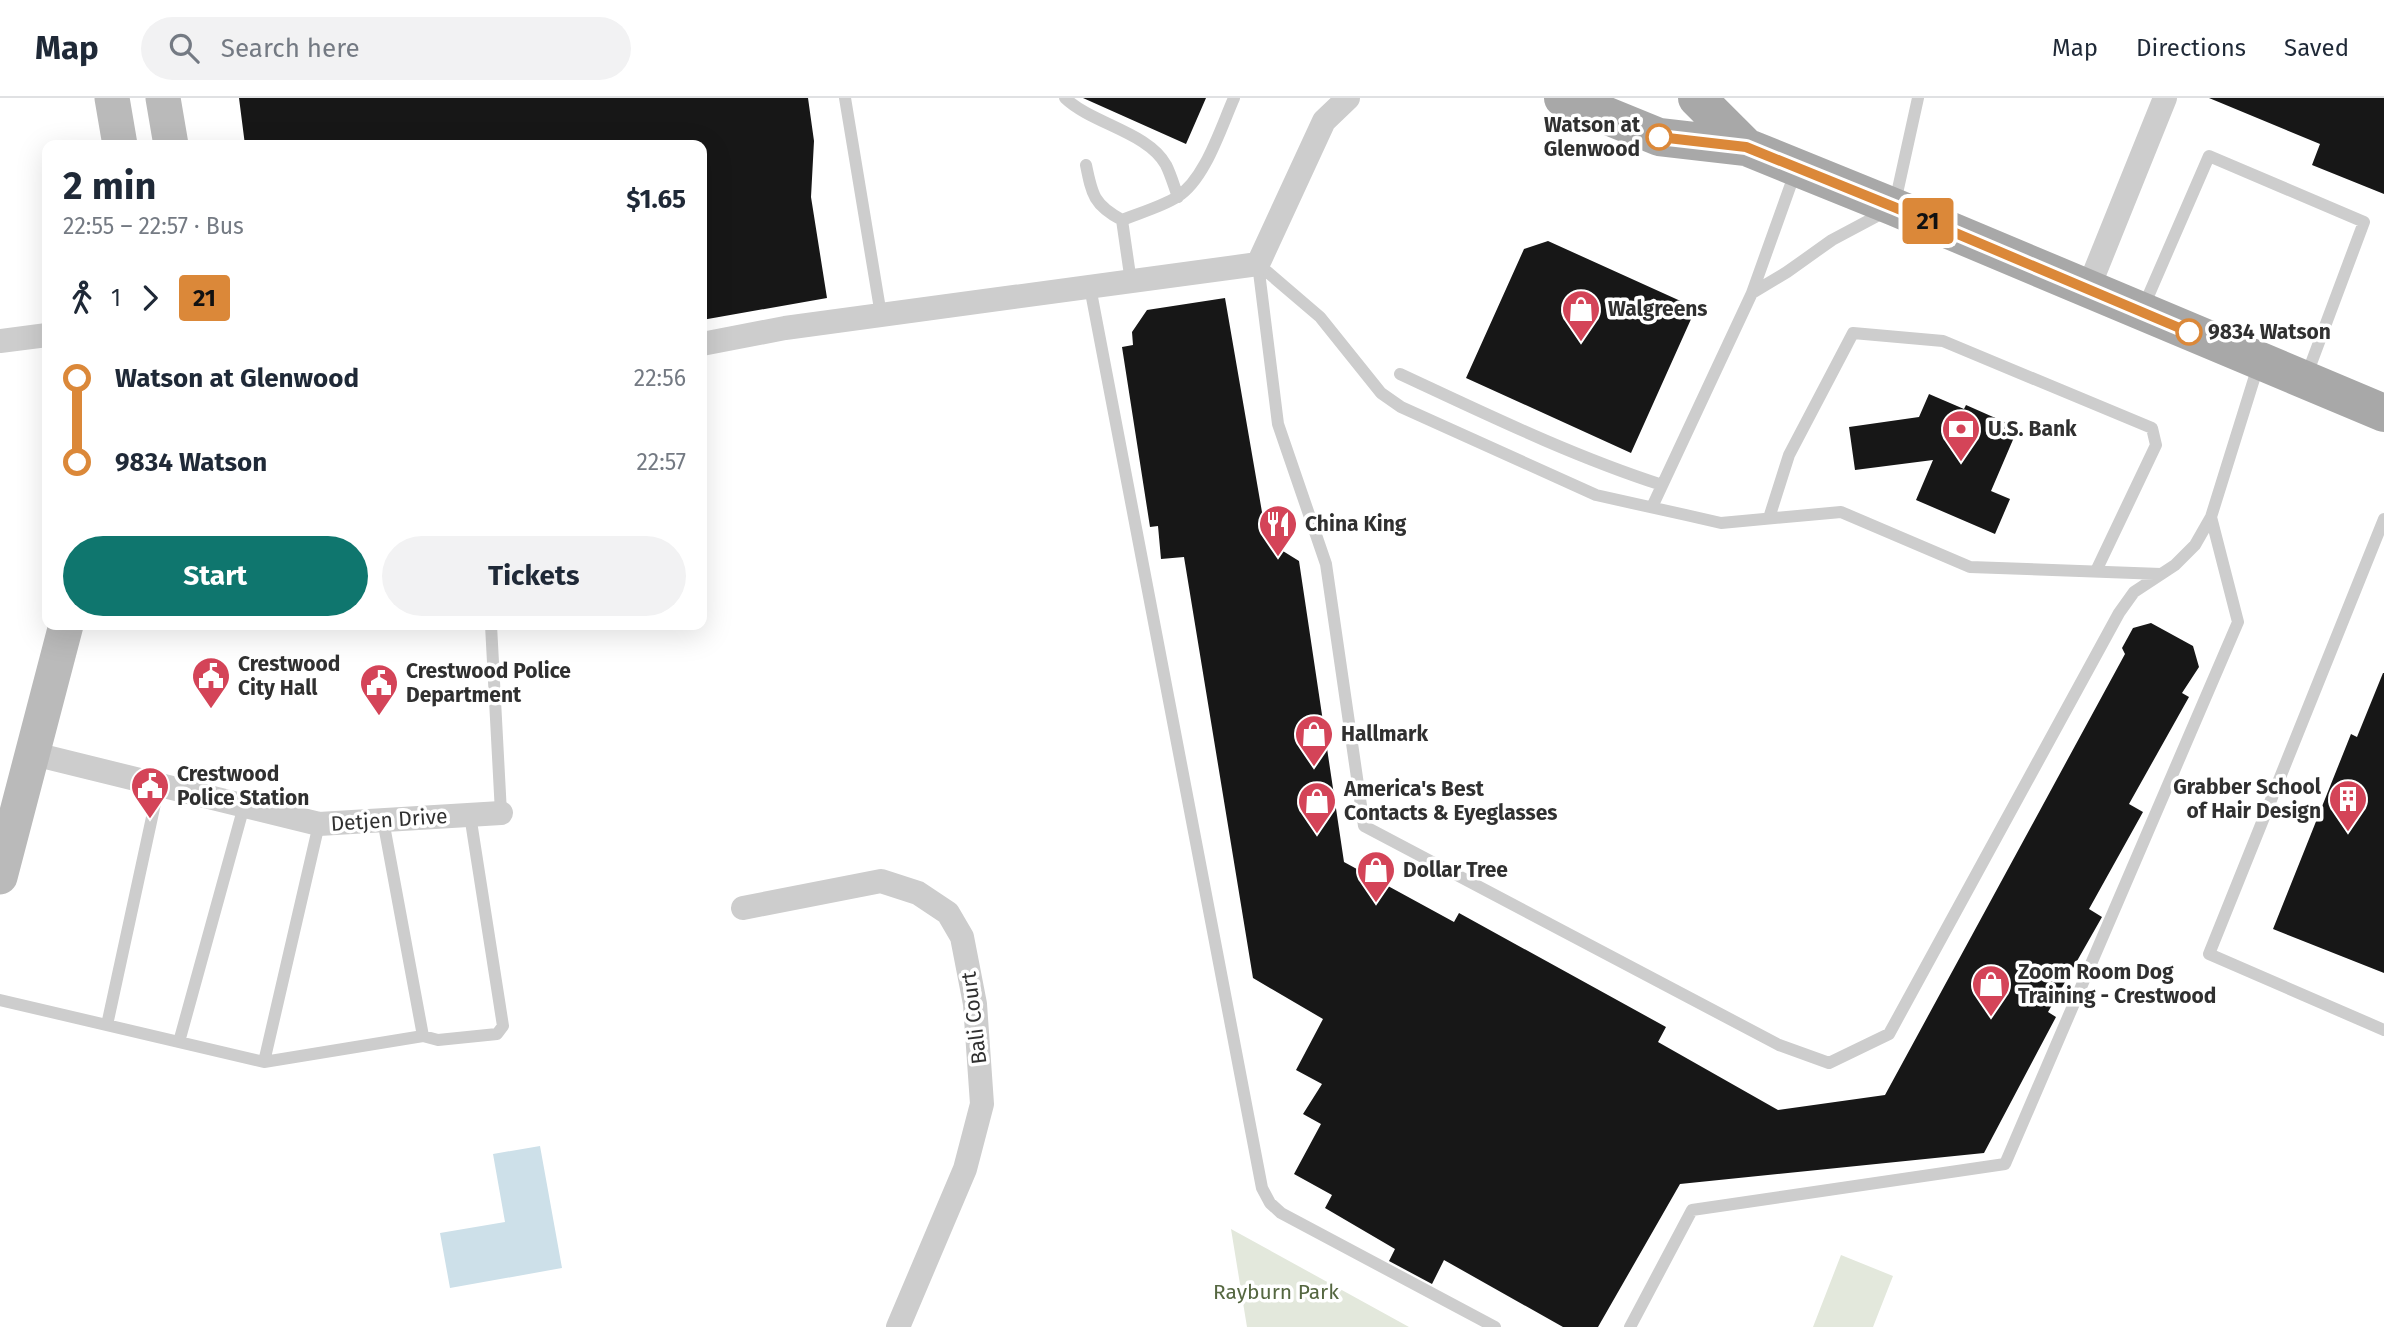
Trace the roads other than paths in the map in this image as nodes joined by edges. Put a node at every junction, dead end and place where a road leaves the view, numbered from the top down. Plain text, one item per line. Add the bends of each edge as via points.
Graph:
1 (112, 98) edge
2 (163, 98) edge
3 (845, 98) edge
4 (1065, 98) edge
5 (1234, 98) edge
6 (1349, 98) edge
7 (1563, 98) edge
8 (1918, 98) edge
9 (2165, 98) edge
10 (1704, 100) edge
11 (1324, 110) edge
12 (119, 140) edge
13 (170, 140) edge
14 (1746, 147) junction
15 (1086, 165) dead end
16 (1797, 167) junction
17 (1178, 197) junction
18 (1894, 207) junction
19 (1122, 220) junction
20 (1258, 264) junction
21 (1131, 282) junction
22 (1090, 287) junction
23 (2088, 289) junction
24 (1752, 293) junction
25 (2141, 312) junction
26 (881, 315) junction
27 (42, 335) edge
28 (0, 341) edge
29 (707, 343) edge
30 (2260, 362) junction
31 (1400, 374) dead end
32 (2305, 380) junction
33 (2384, 414) edge
34 (1662, 485) junction
35 (1652, 507) junction
36 (2211, 517) junction
37 (1769, 519) junction
38 (2384, 519) edge
39 (2096, 571) junction
40 (2161, 574) junction
41 (65, 630) edge
42 (491, 630) edge
43 (34, 754) junction
44 (159, 785) junction
45 (244, 806) junction
46 (501, 813) joint
47 (470, 815) junction
48 (383, 820) junction
49 (319, 824) junction
50 (0, 877) edge
51 (743, 908) dead end
52 (0, 1000) edge
53 (107, 1025) junction
54 (2384, 1030) edge
55 (423, 1036) junction
56 (179, 1042) junction
57 (264, 1062) junction
58 (898, 1327) edge
59 (1495, 1327) edge
60 (1630, 1327) edge

1 - 12 main road
2 - 13 main road
3 - 26 lane
4 - 17 lane via 1141,140 1165,163
5 - 17 lane via 1210,153
6 - 11 street
7 - 14 main road via 1659,137
8 - 18 lane
9 - 23 street
10 - 14 main road
11 - 20 street
14 - 16 main road
15 - 19 lane via 1092,194 1107,212
16 - 18 main road
16 - 24 lane
17 - 19 lane
18 - 23 main road
18 - 24 lane via 1832,240
19 - 21 lane
20 - 21 street
20 - 35 lane via 1320,317 1381,393 1401,407 1596,495
20 - 40 lane via 1278,424 1326,564 1364,826 1779,1045 1829,1063 1889,1034 2119,612 2134,592
21 - 22 street
22 - 26 street
22 - 59 lane via 1262,1188 1282,1213
23 - 25 main road
24 - 34 lane
25 - 30 main road
25 - 32 lane via 2209,156 2364,222
26 - 29 street
27 - 28 street
30 - 32 main road
30 - 36 lane
31 - 34 lane via 1560,446
32 - 33 main road
34 - 35 lane
35 - 37 lane via 1721,523
36 - 40 lane via 2195,545
36 - 60 lane via 2238,622 2005,1164 1692,1210
37 - 39 lane via 1841,512 1970,567
37 - 39 lane via 1789,456 1853,334 1943,341 2152,428 2155,445
38 - 54 lane via 2209,954
39 - 40 lane
41 - 43 main road
42 - 46 lane
43 - 44 street, Detjen Drive
43 - 50 main road
44 - 45 street, Detjen Drive
44 - 53 lane
45 - 49 street, Detjen Drive
45 - 56 lane
46 - 47 street, Detjen Drive
47 - 48 street, Detjen Drive
47 - 55 lane via 503,1026 497,1034 438,1040
48 - 49 street, Detjen Drive
48 - 55 lane
49 - 57 lane
51 - 58 street, Bali Court via 881,881 918,893 948,914 962,937 975,1004 982,1104 965,1169
52 - 53 lane
53 - 56 lane
55 - 57 lane
56 - 57 lane

